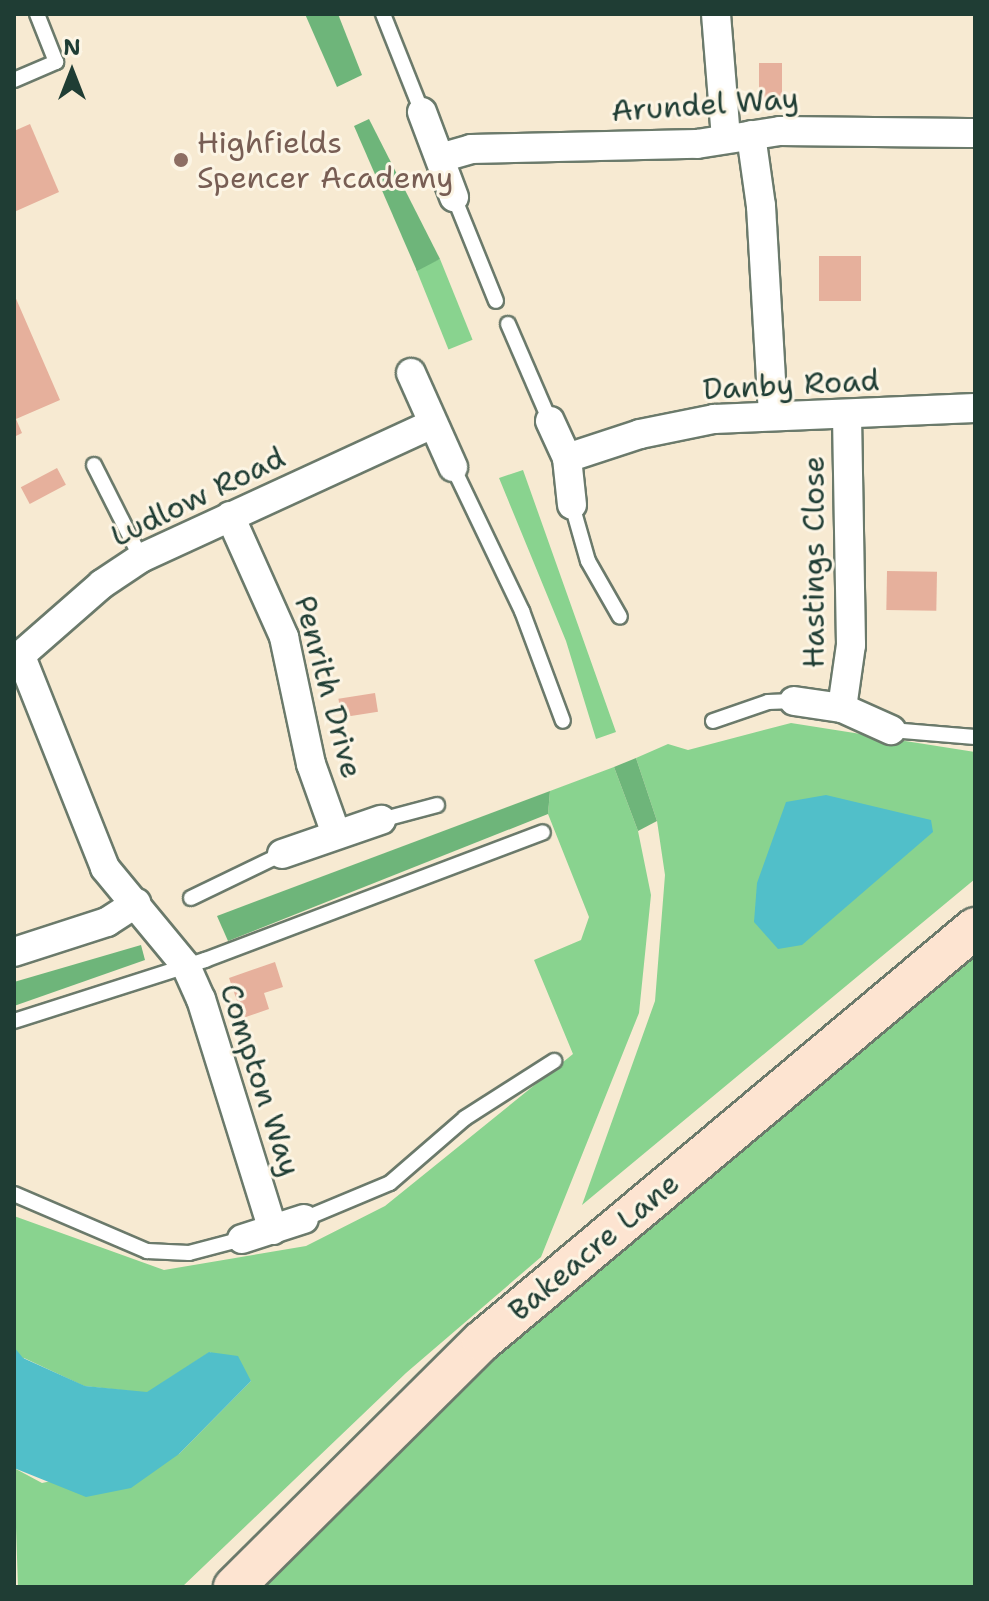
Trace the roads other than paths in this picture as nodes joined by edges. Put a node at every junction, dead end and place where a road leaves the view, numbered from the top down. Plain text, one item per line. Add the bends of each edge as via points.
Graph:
1 (37, 14) edge
2 (383, 14) edge
3 (716, 14) edge
4 (14, 80) edge
5 (422, 112) joint
6 (975, 133) edge
7 (738, 136) junction
8 (440, 158) junction
9 (454, 197) joint
10 (496, 301) dead end
11 (508, 324) dead end
12 (411, 373) dead end
13 (975, 408) edge
14 (773, 415) junction
15 (847, 415) junction
16 (550, 421) joint
17 (433, 424) junction
18 (567, 458) junction
19 (94, 465) dead end
20 (453, 467) joint
21 (572, 505) joint
22 (230, 516) junction
23 (141, 558) junction
24 (620, 617) dead end
25 (18, 660) edge
26 (794, 701) joint
27 (842, 708) junction
28 (563, 721) dead end
29 (713, 721) dead end
30 (891, 730) joint
31 (975, 737) edge
32 (437, 805) dead end
33 (381, 820) joint
34 (543, 832) dead end
35 (336, 834) junction
36 (282, 854) joint
37 (191, 898) dead end
38 (136, 903) junction
39 (975, 928) edge
40 (14, 952) edge
41 (186, 966) junction
42 (14, 1021) edge
43 (554, 1061) dead end
44 (14, 1194) edge
45 (304, 1219) joint
46 (273, 1230) junction
47 (242, 1239) joint
48 (234, 1587) edge

1 - 4 lane via 56,62
2 - 5 lane
3 - 7 street
5 - 8 street
6 - 7 street, Arundel Way
7 - 8 street, Arundel Way via 697,144 471,149
7 - 14 street via 761,206
8 - 9 street
9 - 10 lane
11 - 16 lane
12 - 17 street
13 - 15 street, Danby Road
14 - 15 street, Danby Road
14 - 18 street, Danby Road via 655,431
15 - 27 street, Hastings Close via 851,645
16 - 18 street
17 - 20 street
17 - 22 street, Ludlow Road
18 - 21 street
19 - 23 lane
20 - 28 lane via 522,611
21 - 24 lane via 588,561
22 - 23 street, Ludlow Road
22 - 35 street, Penrith Drive via 284,637 311,764
23 - 25 street, Ludlow Road via 102,584
25 - 38 street, Compton Way via 40,695 85,827 105,868
26 - 27 street, Hastings Close
26 - 29 lane via 768,702
27 - 30 street, Hastings Close
30 - 31 lane
32 - 33 lane
33 - 35 street
34 - 41 lane
35 - 36 street
36 - 37 lane
38 - 40 street via 107,922
38 - 41 street, Compton Way
39 - 48 street, Bakeacre Lane via 482,1341
41 - 42 lane
41 - 46 street, Compton Way
43 - 45 lane via 465,1118 390,1183
44 - 47 lane via 147,1251 189,1253
45 - 46 street
46 - 47 street

